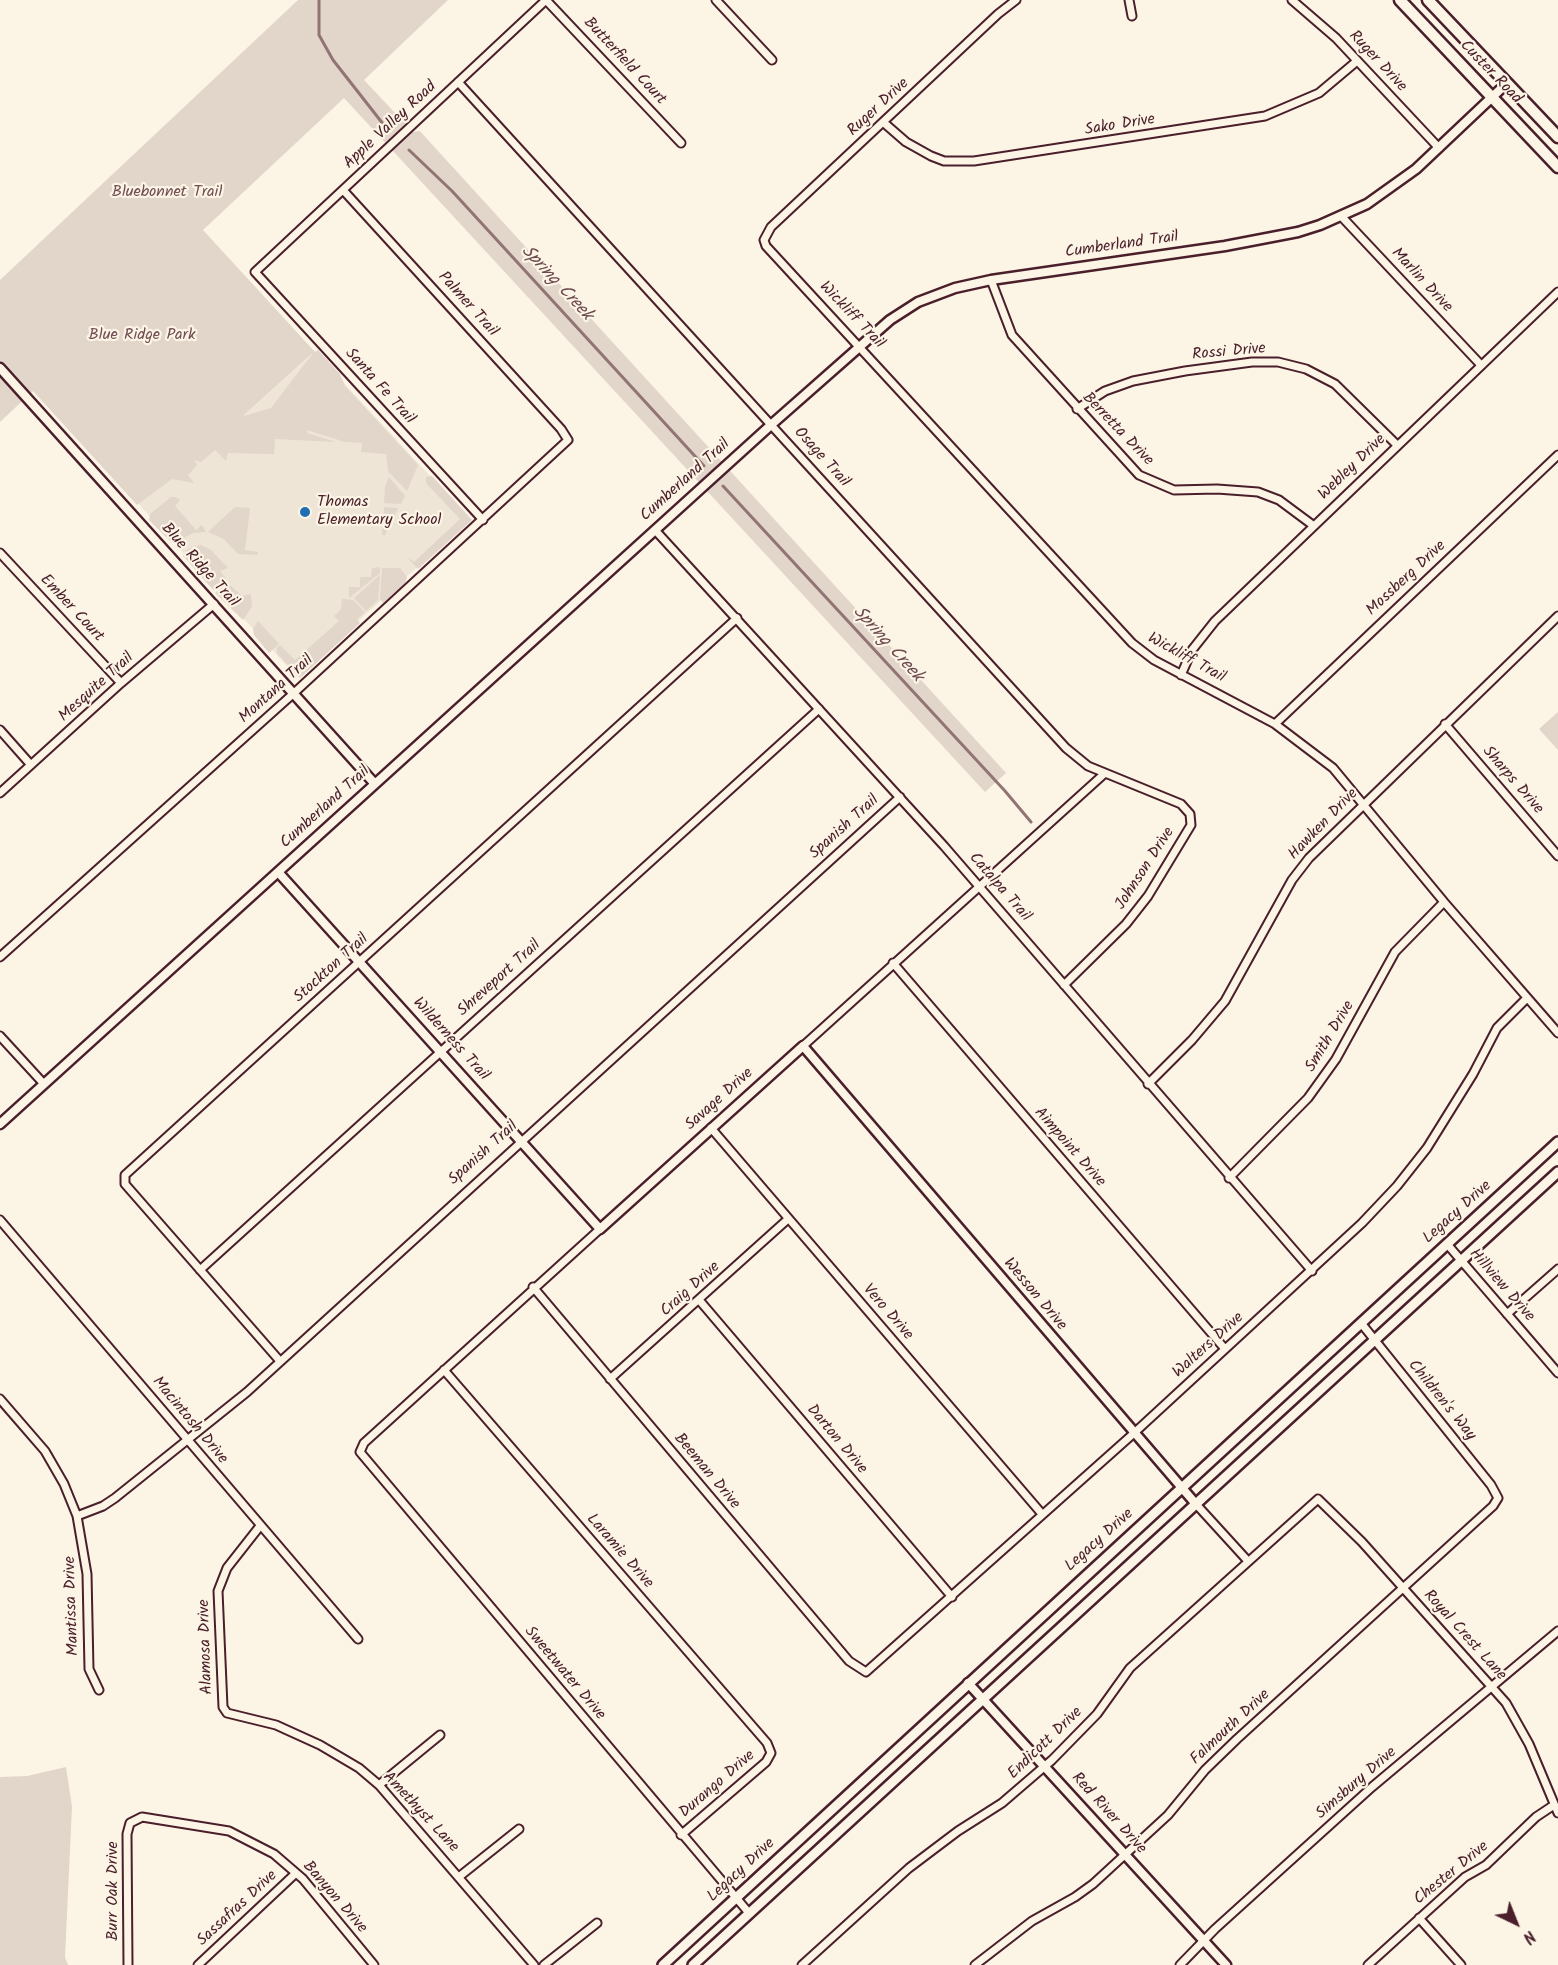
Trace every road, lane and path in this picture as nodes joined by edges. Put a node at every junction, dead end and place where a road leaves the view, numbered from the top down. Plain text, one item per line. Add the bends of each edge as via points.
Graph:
1 (546, 0) edge
2 (716, 0) edge
3 (1016, 0) edge
4 (1130, 0) edge
5 (1292, 0) edge
6 (1400, 0) edge
7 (1428, 0) edge
8 (1132, 16) dead end
9 (772, 60) dead end
10 (1357, 61) junction
11 (458, 82) junction
12 (1507, 83) junction
13 (1493, 97) junction
14 (883, 122) junction
15 (1558, 137) edge
16 (681, 143) dead end
17 (1439, 148) junction
18 (1558, 166) edge
19 (343, 189) junction
20 (1341, 216) junction
21 (764, 240) joint
22 (255, 272) joint
23 (991, 280) junction
24 (1558, 292) edge
25 (861, 345) junction
26 (1480, 364) junction
27 (0, 368) edge
28 (1077, 409) junction
29 (772, 424) junction
30 (568, 440) joint
31 (1397, 445) junction
32 (1558, 455) edge
33 (483, 520) junction
34 (1314, 526) junction
35 (656, 530) junction
36 (0, 553) edge
37 (214, 604) junction
38 (1558, 616) edge
39 (737, 618) junction
40 (1181, 675) junction
41 (121, 683) junction
42 (294, 693) junction
43 (819, 709) junction
44 (1275, 724) junction
45 (1445, 724) junction
46 (0, 730) edge
47 (32, 765) junction
48 (1104, 774) junction
49 (375, 784) junction
50 (0, 793) edge
51 (900, 797) junction
52 (1363, 803) junction
53 (1190, 814) joint
54 (1558, 856) edge
55 (278, 872) junction
56 (980, 886) junction
57 (1444, 902) junction
58 (0, 957) edge
59 (360, 963) junction
60 (893, 963) junction
61 (1064, 985) junction
62 (1527, 998) junction
63 (1558, 1033) edge
64 (0, 1036) edge
65 (803, 1046) junction
66 (441, 1052) junction
67 (44, 1084) junction
68 (1148, 1084) junction
69 (0, 1124) edge
70 (711, 1128) junction
71 (520, 1140) junction
72 (1558, 1142) edge
73 (1558, 1172) edge
74 (1229, 1178) junction
75 (788, 1219) junction
76 (0, 1220) edge
77 (600, 1228) junction
78 (1447, 1244) junction
79 (1461, 1261) junction
80 (1558, 1269) edge
81 (200, 1270) junction
82 (1312, 1272) junction
83 (533, 1287) junction
84 (700, 1301) junction
85 (1507, 1314) junction
86 (1361, 1323) junction
87 (1374, 1339) junction
88 (1225, 1349) junction
89 (279, 1360) junction
90 (444, 1370) junction
91 (1558, 1373) edge
92 (610, 1379) junction
93 (0, 1399) edge
94 (1132, 1434) junction
95 (187, 1439) junction
96 (360, 1452) joint
97 (1181, 1488) junction
98 (1498, 1498) joint
99 (1318, 1499) joint
100 (1194, 1503) junction
101 (1042, 1514) junction
102 (77, 1516) junction
103 (260, 1526) junction
104 (1247, 1560) junction
105 (1403, 1589) junction
106 (952, 1597) junction
107 (1558, 1631) edge
108 (358, 1639) dead end
109 (862, 1671) joint
110 (968, 1683) junction
111 (1493, 1687) junction
112 (99, 1690) dead end
113 (981, 1698) junction
114 (223, 1707) joint
115 (440, 1735) dead end
116 (771, 1753) joint
117 (1045, 1766) junction
118 (379, 1785) junction
119 (1554, 1804) junction
120 (1558, 1813) edge
121 (134, 1819) joint
122 (519, 1829) dead end
123 (681, 1835) junction
124 (1125, 1854) junction
125 (296, 1873) junction
126 (460, 1876) junction
127 (735, 1898) junction
128 (748, 1913) junction
129 (1419, 1918) junction
130 (597, 1923) dead end
131 (1204, 1941) junction
132 (371, 1964) edge
133 (128, 1965) edge
134 (198, 1965) edge
135 (534, 1965) edge
136 (544, 1965) edge
137 (663, 1965) edge
138 (693, 1965) edge
139 (802, 1965) edge
140 (975, 1965) edge
141 (1180, 1965) edge
142 (1226, 1965) edge
143 (1368, 1965) edge
144 (1461, 1965) edge

1 - 11 street, Apple Valley Road
1 - 16 street, Butterfield Court
2 - 9 street
3 - 14 street, Ruger Drive
4 - 8 street
5 - 10 street, Ruger Drive
6 - 13 main road, Custer Road
7 - 12 main road, Custer Road
10 - 14 street, Sako Drive via 1319,93 1265,116 974,161 944,161 932,156 906,142
10 - 17 street, Ruger Drive
11 - 19 street, Apple Valley Road
11 - 29 street, Osage Trail
12 - 13 street, Cumberland Trail
12 - 15 main road, Custer Road
13 - 17 street, Cumberland Trail
13 - 18 main road, Custer Road
14 - 21 street, Ruger Drive via 771,227
17 - 20 street, Cumberland Trail via 1383,193
19 - 22 street, Apple Valley Road
19 - 30 street, Palmer Trail
20 - 23 street, Cumberland Trail via 1298,232 1256,240
20 - 26 street, Marlin Drive
21 - 25 street, Wickliff Trail via 769,250
22 - 33 street, Santa Fe Trail
23 - 25 street, Cumberland Trail via 918,302
23 - 28 street, Berretta Drive via 1012,335
24 - 26 street, Webley Drive
25 - 29 street, Cumberland Trail
25 - 40 street, Wickliff Trail via 1132,643
26 - 31 street, Webley Drive
27 - 37 street, Blue Ridge Trail
28 - 31 street, Rossi Drive via 1105,391 1133,381 1185,370 1278,362 1306,369 1335,384
28 - 34 street, Berretta Drive via 1129,465 1151,482 1174,490 1258,492 1279,500
29 - 35 street, Cumberland Trail
29 - 48 street, Osage Trail via 1066,748
30 - 33 street, Montana Trail
31 - 34 street, Webley Drive
32 - 44 street, Mossberg Drive
33 - 42 street, Montana Trail
34 - 40 street, Webley Drive via 1213,623 1192,650
35 - 39 street, Catalpa Trail
35 - 49 street, Cumberland Trail
36 - 41 street, Ember Court
37 - 41 street, Mesquite Trail
37 - 42 street, Blue Ridge Trail
38 - 45 street, Hawken Drive
39 - 43 street, Catalpa Trail
39 - 59 street, Stockton Trail
40 - 44 street, Wickliff Trail
41 - 47 street, Mesquite Trail
42 - 49 street, Blue Ridge Trail
42 - 58 street, Montana Trail
43 - 51 street, Catalpa Trail
43 - 66 street, Shreveport Trail
44 - 52 street, Wickliff Trail via 1333,768
45 - 52 street, Hawken Drive
45 - 54 street, Sharps Drive
46 - 47 street
47 - 50 street, Mesquite Trail
48 - 53 street, Osage Trail via 1181,804
48 - 56 street, Savage Drive
49 - 55 street, Cumberland Trail
51 - 56 street, Catalpa Trail
51 - 71 street, Spanish Trail
52 - 57 street, Wickliff Trail
52 - 68 street, Hawken Drive via 1300,868 1225,1001
53 - 61 street, Johnson Drive via 1191,825 1148,896 1126,924
55 - 59 street, Wilderness Trail
55 - 67 street, Cumberland Trail
56 - 60 street, Savage Drive
56 - 61 street, Catalpa Trail
57 - 62 street, Wickliff Trail
57 - 74 street, Smith Drive via 1395,952 1336,1059 1308,1098
59 - 66 street, Wilderness Trail
59 - 81 street, Stockton Trail via 125,1176 125,1184
60 - 65 street, Savage Drive
60 - 88 street, Aimpoint Drive
61 - 68 street, Catalpa Trail
62 - 63 street, Wickliff Trail
62 - 82 street, Walters Drive via 1497,1028 1450,1113 1410,1171
64 - 67 street
65 - 70 street, Savage Drive
65 - 94 street, Wesson Drive
66 - 71 street, Wilderness Trail
66 - 81 street, Shreveport Trail
67 - 69 street, Cumberland Trail
68 - 74 street, Catalpa Trail
70 - 75 street, Vero Drive
70 - 77 street, Savage Drive
71 - 77 street, Wilderness Trail
71 - 89 street, Spanish Trail
72 - 78 main road, Legacy Drive
73 - 79 main road
74 - 82 street, Catalpa Trail
75 - 84 street, Craig Drive
75 - 101 street, Vero Drive
76 - 95 street, Macintosh Drive
77 - 83 street, Savage Drive
78 - 79 street, Hillview Drive
78 - 86 main road, Legacy Drive
79 - 85 street, Hillview Drive
79 - 87 main road
80 - 85 street
81 - 89 street, Stockton Trail
82 - 88 street, Walters Drive
83 - 90 street, Savage Drive
83 - 92 street, Beeman Drive
84 - 92 street, Craig Drive
84 - 106 street, Darton Drive
85 - 91 street, Hillview Drive
86 - 87 street, Children's Way
86 - 97 main road, Legacy Drive
87 - 98 street, Children's Way
87 - 100 main road
88 - 94 street, Walters Drive
89 - 95 street, Spanish Trail via 247,1392
90 - 96 street, Savage Drive via 364,1443
90 - 116 street, Laramie Drive via 767,1743
92 - 109 street, Beeman Drive via 849,1661
93 - 102 street, Mantissa Drive via 45,1451
94 - 97 street, Wesson Drive
94 - 101 street, Walters Drive
95 - 102 street, Spanish Trail via 116,1498
95 - 103 street, Macintosh Drive
96 - 123 street, Sweetwater Drive
97 - 100 street, Wesson Drive
97 - 110 main road, Legacy Drive
98 - 105 street, Falmouth Drive
99 - 104 street, Endicott Drive
99 - 105 street, Royal Crest Lane
100 - 104 street, Wesson Drive
100 - 113 main road
101 - 106 street, Walters Drive
102 - 112 street, Mantissa Drive via 87,1574 89,1670
103 - 108 street, Macintosh Drive
103 - 114 street, Alamosa Drive via 227,1569 218,1591
104 - 117 street, Endicott Drive via 1130,1668 1080,1733
105 - 111 street, Royal Crest Lane
105 - 124 street, Falmouth Drive via 1237,1739 1168,1815
106 - 109 street, Walters Drive via 870,1670
107 - 111 street, Simsbury Drive
110 - 113 street, Red River Drive
110 - 127 main road, Legacy Drive
111 - 119 street, Royal Crest Lane via 1529,1744
111 - 131 street, Simsbury Drive via 1372,1787
113 - 117 street, Red River Drive
113 - 128 main road
114 - 118 street, Amethyst Lane via 227,1713 276,1725 320,1744
115 - 118 street
116 - 123 street, Durango Drive via 766,1762
117 - 124 street, Red River Drive
117 - 139 street, Endicott Drive via 1002,1803 909,1868
118 - 126 street, Amethyst Lane
119 - 120 street, Royal Crest Lane
119 - 129 street, Chester Drive
121 - 125 street, Banyon Drive via 229,1831 274,1854
121 - 133 street, Burr Oak Drive via 127,1834
122 - 126 street
123 - 127 street, Sweetwater Drive
124 - 131 street, Red River Drive
124 - 140 street, Falmouth Drive via 1075,1897 1032,1921
125 - 132 street, Banyon Drive
125 - 134 street, Sassafras Drive
126 - 135 street, Amethyst Lane
127 - 128 street, Sweetwater Drive
127 - 137 main road, Legacy Drive
128 - 138 main road
129 - 143 street, Chester Drive
129 - 144 street
130 - 136 street
131 - 141 street, Simsbury Drive
131 - 142 street, Red River Drive

